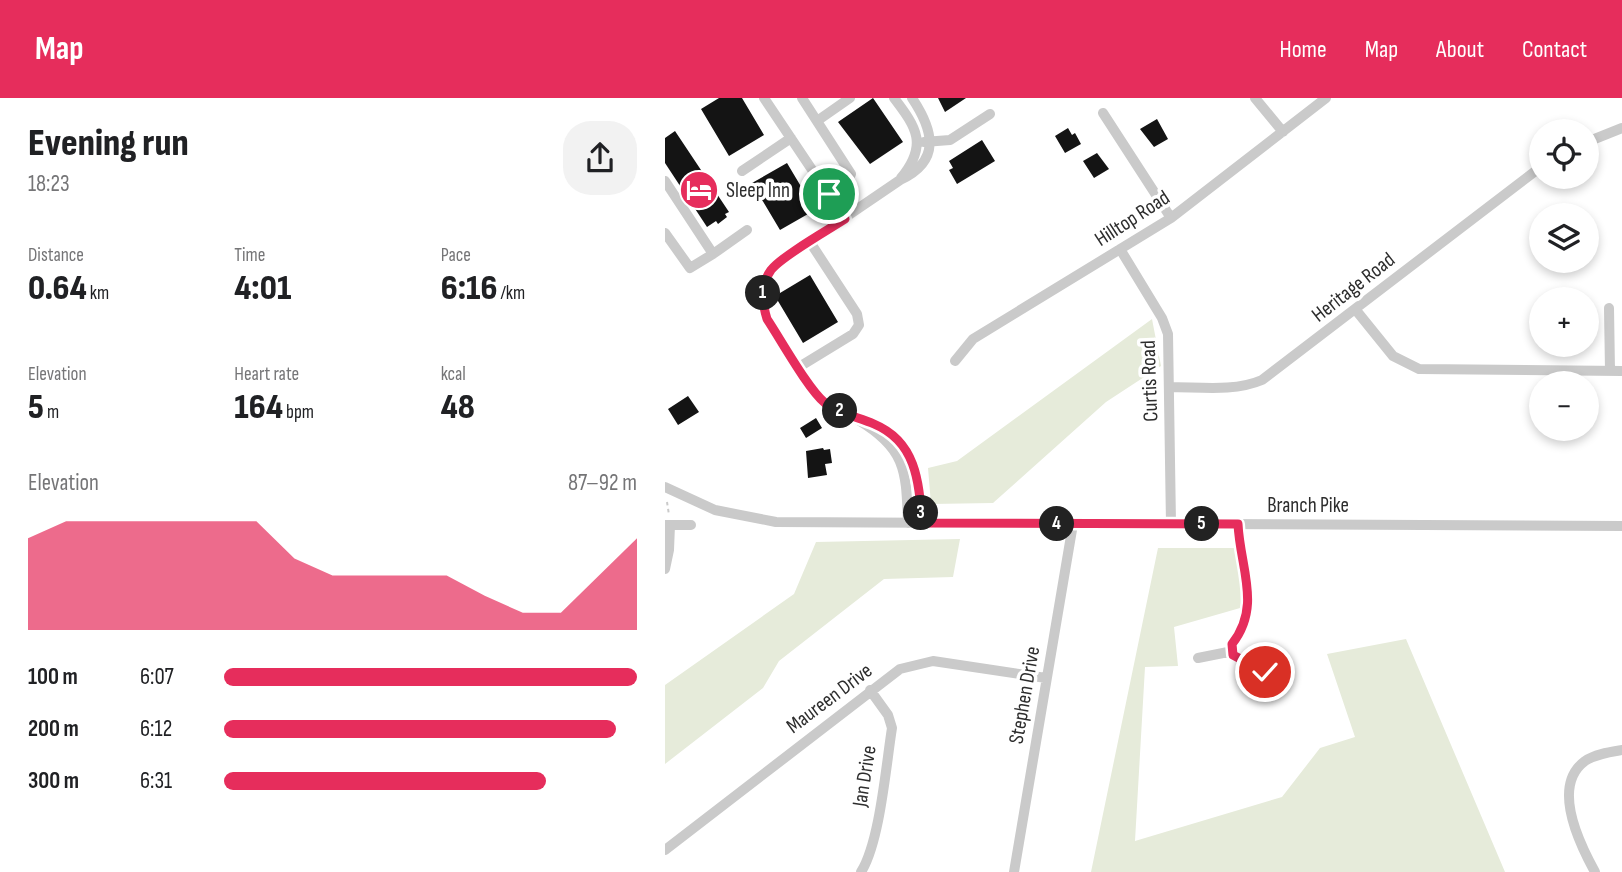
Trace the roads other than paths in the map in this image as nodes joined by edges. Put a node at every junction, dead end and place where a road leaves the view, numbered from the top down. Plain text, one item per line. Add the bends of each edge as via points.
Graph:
1 (764, 98) edge
2 (801, 98) edge
3 (849, 98) edge
4 (894, 98) edge
5 (912, 98) edge
6 (1255, 98) edge
7 (1326, 98) edge
8 (1103, 113) dead end
9 (990, 114) dead end
10 (817, 121) junction
11 (1622, 128) edge
12 (1283, 132) junction
13 (1599, 137) edge
14 (791, 138) junction
15 (918, 142) junction
16 (931, 142) junction
17 (741, 172) dead end
18 (1529, 176) edge
19 (900, 180) junction
20 (665, 181) edge
21 (829, 194) junction
22 (1171, 218) junction
23 (845, 219) junction
24 (747, 230) dead end
25 (665, 233) edge
26 (810, 242) junction
27 (1120, 249) junction
28 (713, 254) junction
29 (1609, 308) dead end
30 (1355, 309) junction
31 (955, 361) dead end
32 (799, 367) junction
33 (1610, 371) junction
34 (1622, 372) edge
35 (1169, 387) junction
36 (857, 419) junction
37 (665, 487) edge
38 (908, 523) junction
39 (922, 523) junction
40 (668, 524) edge
41 (1073, 524) junction
42 (1171, 524) junction
43 (1238, 524) junction
44 (691, 525) dead end
45 (1622, 526) edge
46 (665, 569) edge
47 (1233, 651) junction
48 (1198, 658) dead end
49 (1265, 672) dead end
50 (1046, 678) junction
51 (870, 690) junction
52 (1622, 750) edge
53 (665, 850) edge
54 (861, 872) edge
55 (1014, 872) edge
56 (1595, 872) edge

1 - 14 street
2 - 10 street
3 - 10 street
4 - 15 street via 913,125
5 - 16 street via 927,123
6 - 12 street
7 - 12 street, Hilltop Road
8 - 22 street
9 - 16 street via 950,140
10 - 21 street via 851,174
11 - 13 street
12 - 22 street, Hilltop Road
14 - 17 street
14 - 21 street
15 - 16 street
15 - 19 street via 912,164
16 - 19 street via 922,165
18 - 30 street, Heritage Road
19 - 23 street
20 - 28 street
21 - 23 street
22 - 27 street, Hilltop Road
23 - 26 street
24 - 28 street
25 - 28 street via 690,268
26 - 32 street via 771,271 762,294 767,319
26 - 32 street via 857,314 859,325 853,334
27 - 31 street, Hilltop Road via 973,339
27 - 35 street, Curtis Road via 1166,325
29 - 33 street
30 - 33 street via 1393,356 1419,369
30 - 35 street, Heritage Road via 1270,375 1250,385
32 - 36 street via 822,400
33 - 34 street
35 - 42 street, Curtis Road
36 - 38 street via 887,441 899,458 906,478
36 - 39 street via 887,430 906,449 918,477
37 - 38 street, Branch Pike via 715,510 758,520
38 - 39 street, Branch Pike
39 - 41 street, Branch Pike
40 - 44 street
40 - 46 street
41 - 42 street, Branch Pike
41 - 50 street, Stephen Drive
42 - 43 street, Branch Pike
43 - 45 street, Branch Pike
43 - 47 street via 1248,606
47 - 48 street
47 - 49 street
50 - 51 street, Maureen Drive via 933,661 900,669
50 - 55 street, Stephen Drive
51 - 53 street, Maureen Drive
51 - 54 street, Jan Drive via 892,728 873,842
52 - 56 street via 1585,761 1569,788 1569,808

